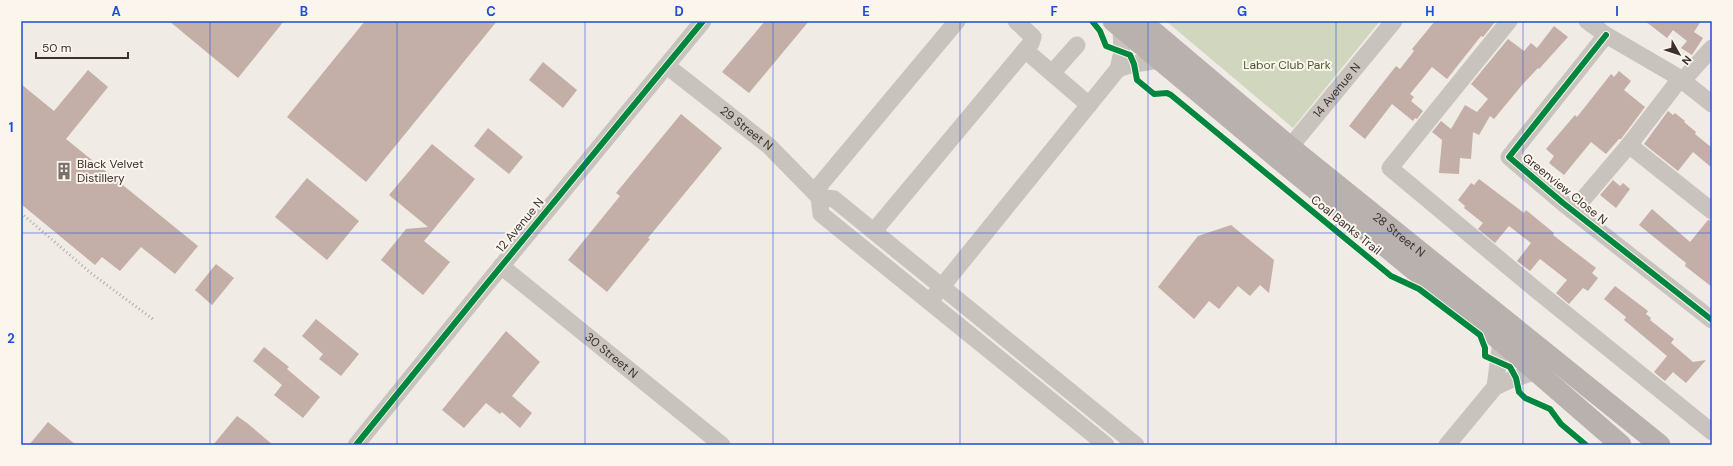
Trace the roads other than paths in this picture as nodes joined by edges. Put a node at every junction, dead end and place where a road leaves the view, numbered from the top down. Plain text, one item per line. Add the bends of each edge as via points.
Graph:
1 (703, 21) edge
2 (957, 21) edge
3 (1016, 21) edge
4 (1140, 21) edge
5 (1394, 21) edge
6 (1509, 21) edge
7 (1587, 21) edge
8 (1117, 25) edge
9 (1606, 35) junction
10 (1077, 45) dead end
11 (1712, 48) edge
12 (1025, 50) junction
13 (1160, 60) junction
14 (667, 66) junction
15 (1118, 69) junction
16 (1052, 73) junction
17 (1682, 80) junction
18 (1712, 104) edge
19 (1090, 105) junction
20 (1629, 145) junction
21 (1286, 155) junction
22 (816, 195) junction
23 (1573, 211) junction
24 (1712, 211) edge
25 (874, 231) junction
26 (501, 266) junction
27 (942, 287) junction
28 (929, 302) junction
29 (1712, 320) edge
30 (1501, 341) junction
31 (1537, 371) junction
32 (1495, 387) junction
33 (1712, 432) edge
34 (356, 445) edge
35 (722, 445) edge
36 (1106, 445) edge
37 (1136, 445) edge
38 (1448, 445) edge
39 (1622, 445) edge
40 (1660, 445) edge

1 - 14 street, 12 Avenue N
2 - 22 street
3 - 12 street via 1033,37
4 - 21 main road, 28 Street N
5 - 21 street, 14 Avenue N
6 - 33 street via 1390,168
7 - 9 street
8 - 13 main road, 28 Street N
8 - 15 street via 1122,52
9 - 17 street
9 - 23 street, Greenview Close N via 1509,157
10 - 16 street
11 - 17 street
12 - 16 street
12 - 25 street
13 - 15 street
13 - 21 main road, 28 Street N
14 - 22 street, 29 Street N via 769,146
14 - 26 street, 12 Avenue N
15 - 19 street
16 - 19 street
17 - 18 street
17 - 20 street
19 - 27 street
20 - 23 street
20 - 24 street
21 - 30 main road, 28 Street N
21 - 40 main road, 28 Street N
22 - 25 street via 834,198
22 - 28 street via 821,214
23 - 29 street, Greenview Close N
25 - 27 street
26 - 34 street, 12 Avenue N
26 - 35 street, 30 Street N
27 - 28 street
27 - 37 street
28 - 36 street
30 - 31 main road, 28 Street N
30 - 32 street
31 - 32 street
31 - 39 main road, 28 Street N
32 - 38 street

